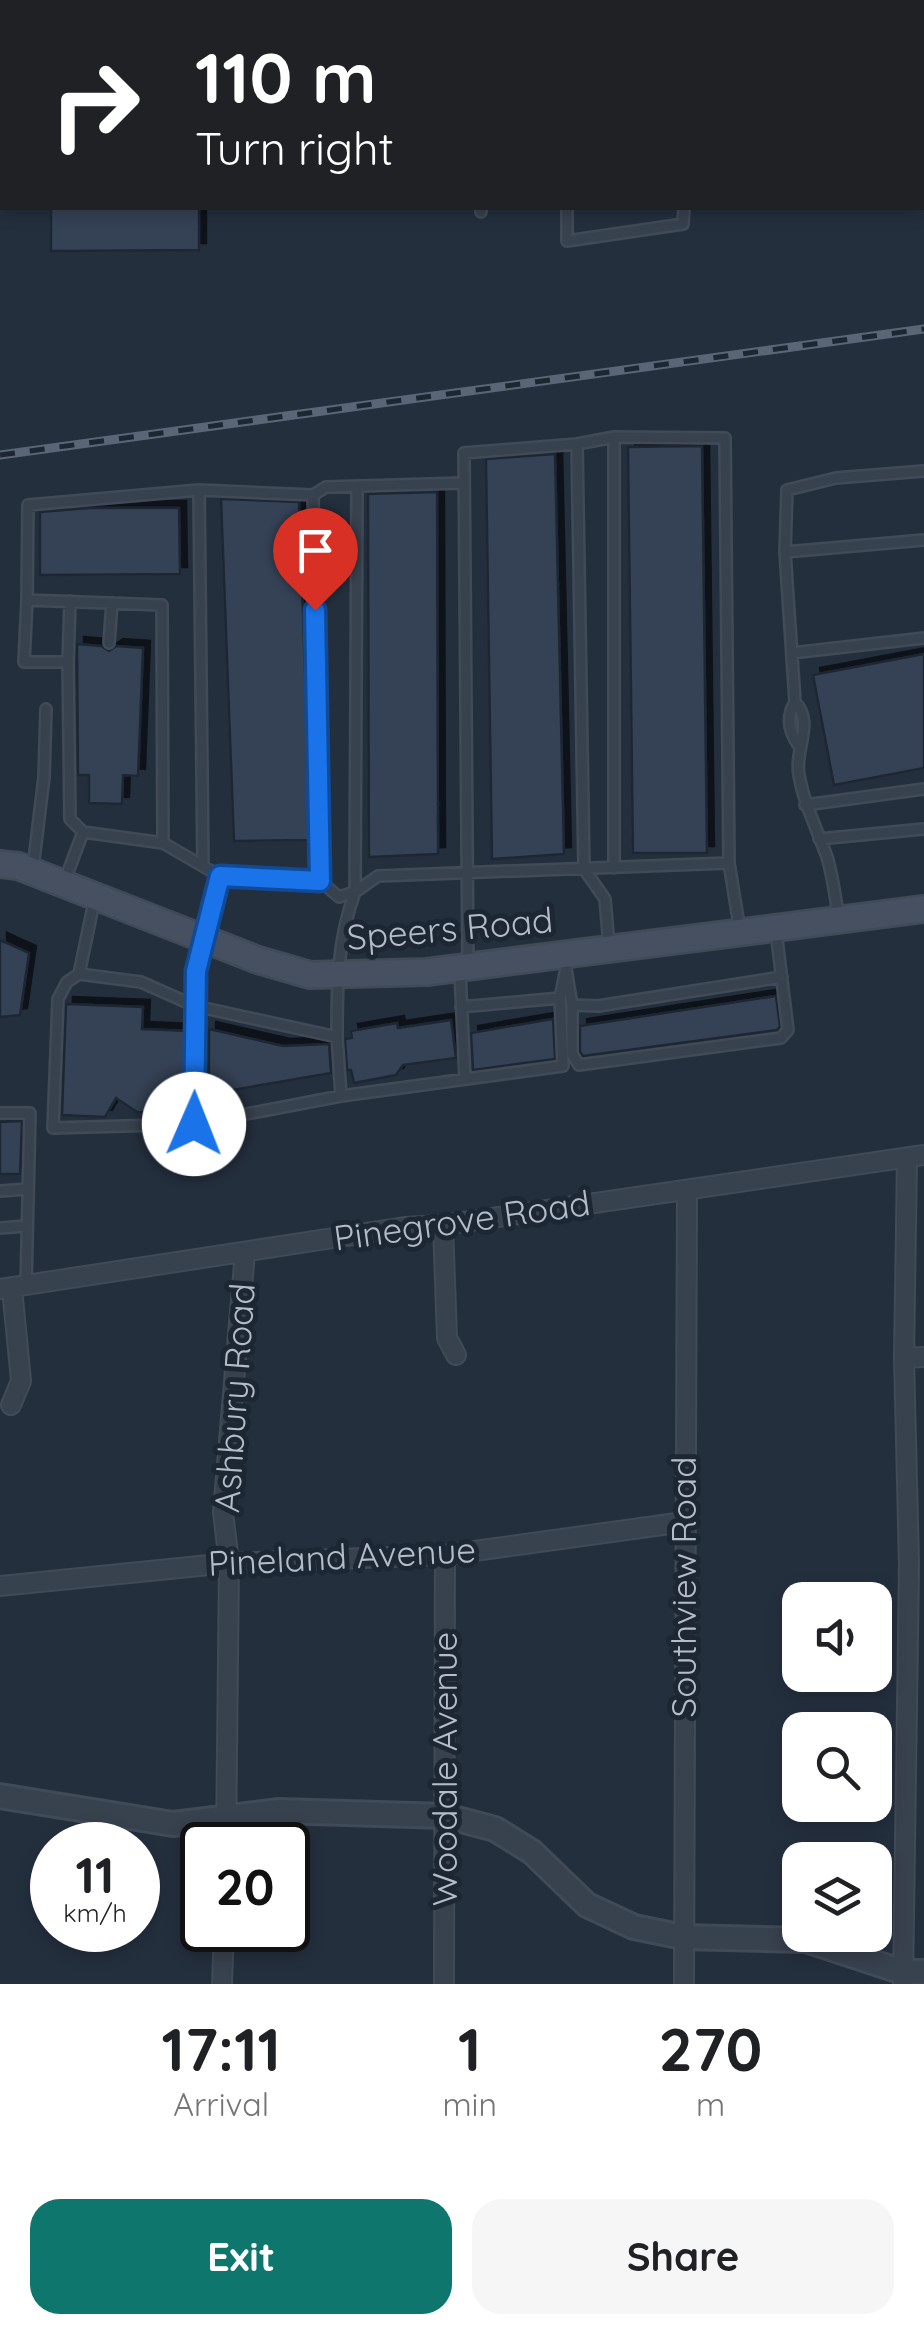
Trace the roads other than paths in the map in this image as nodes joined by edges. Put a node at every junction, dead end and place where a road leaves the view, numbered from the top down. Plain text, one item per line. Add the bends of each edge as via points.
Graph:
1 (567, 210) edge
2 (684, 210) edge
3 (614, 437) junction
4 (577, 444) junction
5 (924, 471) edge
6 (464, 483) junction
7 (357, 486) junction
8 (199, 490) junction
9 (313, 494) junction
10 (924, 540) edge
11 (785, 552) junction
12 (27, 600) junction
13 (70, 601) junction
14 (112, 603) junction
15 (924, 638) edge
16 (109, 642) dead end
17 (792, 653) junction
18 (68, 662) junction
19 (46, 709) dead end
20 (924, 789) edge
21 (806, 805) junction
22 (924, 829) edge
23 (84, 832) junction
24 (819, 839) junction
25 (163, 844) junction
26 (730, 863) junction
27 (0, 864) edge
28 (203, 866) junction
29 (614, 868) junction
30 (584, 869) junction
31 (33, 871) junction
32 (467, 874) junction
33 (220, 876) junction
34 (320, 881) junction
35 (64, 882) junction
36 (355, 892) junction
37 (96, 894) junction
38 (924, 910) edge
39 (839, 920) junction
40 (776, 927) junction
41 (740, 932) junction
42 (207, 938) junction
43 (609, 949) junction
44 (565, 962) junction
45 (464, 967) junction
46 (80, 974) junction
47 (336, 974) junction
48 (782, 977) junction
49 (560, 998) junction
50 (572, 1005) junction
51 (195, 1006) junction
52 (461, 1007) junction
53 (338, 1037) junction
54 (465, 1079) junction
55 (341, 1096) junction
56 (0, 1114) edge
57 (194, 1124) junction
58 (916, 1157) edge
59 (27, 1190) junction
60 (686, 1190) junction
61 (0, 1191) edge
62 (443, 1225) junction
63 (26, 1226) junction
64 (0, 1228) edge
65 (246, 1252) junction
66 (13, 1288) edge
67 (456, 1355) dead end
68 (924, 1357) edge
69 (904, 1358) junction
70 (11, 1405) dead end
71 (684, 1522) junction
72 (445, 1555) junction
73 (229, 1563) junction
74 (916, 1564) edge
75 (0, 1586) edge
76 (916, 1772) edge
77 (0, 1796) edge
78 (446, 1816) junction
79 (227, 1818) junction
80 (227, 1822) edge
81 (683, 1937) junction
82 (223, 1952) edge
83 (910, 1976) edge
84 (222, 1984) edge
85 (444, 1984) edge
86 (684, 1984) edge

1 - 2 lane via 567,241 684,224
3 - 4 lane
3 - 26 lane via 725,438
3 - 29 lane
4 - 6 lane via 464,453
4 - 30 lane
5 - 11 lane via 836,478 788,490
6 - 7 lane
6 - 32 lane
7 - 9 lane
7 - 36 lane
8 - 9 lane
8 - 12 lane via 28,506
8 - 28 lane
9 - 34 lane
10 - 11 lane
11 - 17 lane
12 - 13 lane
12 - 18 lane via 24,662
13 - 14 lane
13 - 18 lane
14 - 16 lane
14 - 25 lane via 162,604
15 - 17 lane
17 - 21 lane via 790,734 799,746
18 - 23 lane via 70,819
19 - 31 lane
20 - 21 lane
21 - 24 lane
22 - 24 lane
23 - 25 lane
23 - 35 lane
24 - 39 lane
25 - 28 lane
26 - 29 lane
26 - 41 lane
27 - 31 main road, Speers Road
28 - 33 lane
29 - 30 lane
30 - 32 lane
30 - 43 lane via 604,899
31 - 35 main road, Speers Road
32 - 36 lane via 378,876
32 - 45 lane
33 - 34 lane
33 - 42 lane
34 - 36 lane via 339,897
35 - 37 main road, Speers Road
36 - 47 lane
37 - 42 main road, Speers Road
37 - 46 lane
38 - 39 main road, Speers Road
39 - 40 main road, Speers Road
40 - 41 main road, Speers Road
40 - 48 lane
41 - 43 main road, Speers Road
42 - 47 main road, Speers Road via 310,975
42 - 51 lane via 196,971
43 - 44 main road, Speers Road
44 - 45 main road, Speers Road
44 - 49 lane
44 - 50 lane
45 - 47 main road, Speers Road
45 - 52 lane
46 - 51 lane via 141,982
46 - 57 lane via 58,999 54,1128
47 - 53 lane
48 - 50 lane
48 - 50 lane via 788,1030 781,1038 578,1064
49 - 52 lane
49 - 54 lane via 563,1066
51 - 53 lane
51 - 57 lane
52 - 54 lane
53 - 55 lane
54 - 55 lane
55 - 57 lane
56 - 59 lane via 30,1113
58 - 60 street, Pinegrove Road
58 - 69 street
59 - 61 lane
59 - 63 lane
60 - 62 street, Pinegrove Road
60 - 71 street, Southview Road
62 - 65 street, Pinegrove Road
62 - 67 street via 447,1338
63 - 64 lane
63 - 66 lane
65 - 66 street, Pinegrove Road
65 - 73 street, Ashbury Road via 223,1512
66 - 70 street via 20,1381
68 - 69 street
69 - 74 street
71 - 72 street, Pineland Avenue
71 - 81 street, Southview Road
72 - 73 street, Pineland Avenue
72 - 78 street, Woodale Avenue
73 - 75 street, Pineland Avenue
73 - 79 street, Ashbury Road
74 - 76 street
76 - 83 street
77 - 79 street via 172,1824
78 - 79 street via 279,1811
78 - 81 street via 496,1829 532,1852 587,1905 634,1927
78 - 85 street, Woodale Avenue
79 - 80 street, Ashbury Road
81 - 83 street via 806,1940
81 - 86 street, Southview Road
82 - 84 street

